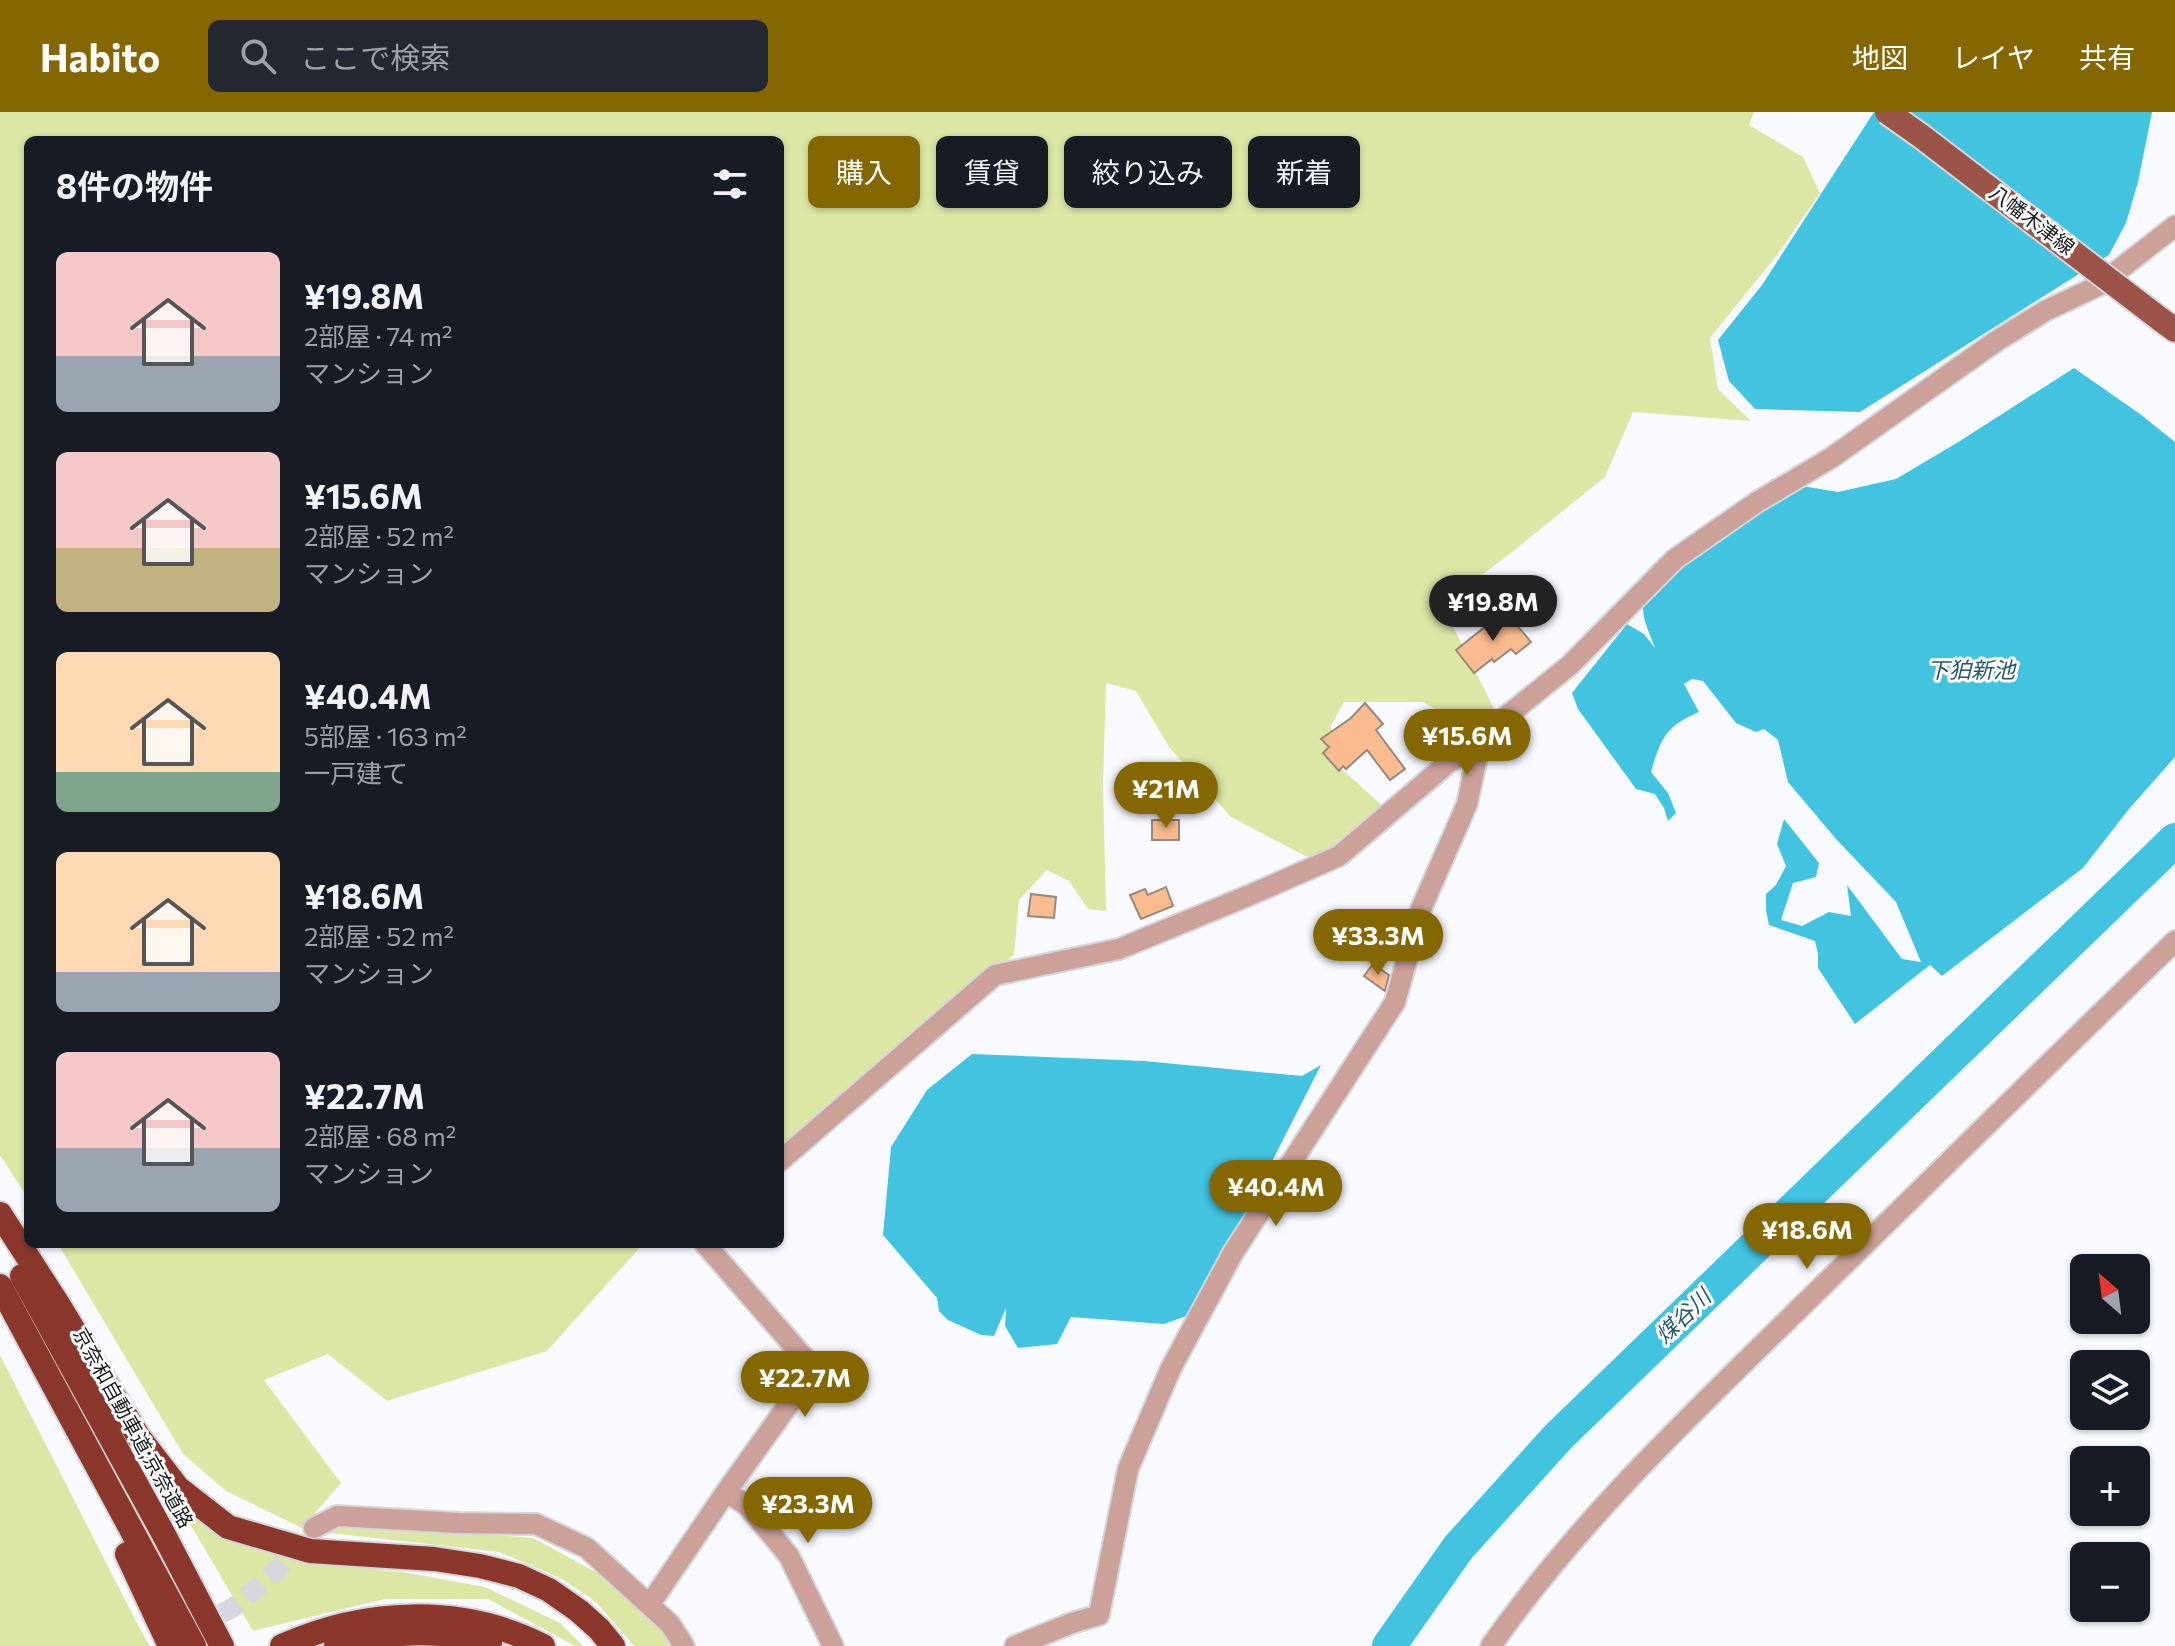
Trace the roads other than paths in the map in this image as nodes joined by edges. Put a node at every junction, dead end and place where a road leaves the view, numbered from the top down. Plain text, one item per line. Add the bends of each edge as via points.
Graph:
1 (1887, 112) edge
2 (2175, 226) edge
3 (2168, 324) edge
4 (1480, 743) junction
5 (2175, 941) edge
6 (784, 1158) edge
7 (0, 1214) edge
8 (0, 1235) edge
9 (708, 1248) edge
10 (0, 1286) edge
11 (0, 1309) edge
12 (726, 1492) junction
13 (314, 1528) tunnel mouth
14 (650, 1604) junction
15 (170, 1646) edge
16 (194, 1646) edge
17 (222, 1646) edge
18 (282, 1646) edge
19 (336, 1646) edge
20 (500, 1646) edge
21 (543, 1646) edge
22 (613, 1646) edge
23 (684, 1646) edge
24 (833, 1646) edge
25 (1015, 1646) edge
26 (1491, 1646) edge

1 - 3 main road, 八幡木津線, bridge
2 - 4 street via 2098,286 1995,342 1675,559 1570,665
4 - 6 street via 1448,763 1339,856 1119,949 995,975
4 - 25 street via 1467,804 1421,909 1395,1002 1233,1253 1171,1368 1128,1469 1099,1615
5 - 26 street via 1658,1447 1538,1581
7 - 22 highway via 138,1436 178,1488 228,1527 310,1551 434,1559 519,1576 579,1611
8 - 17 highway, 京奈和自動車道;京奈道路
9 - 12 street via 814,1369
10 - 16 highway
11 - 15 highway
12 - 14 street
12 - 24 street via 748,1506 789,1556
13 - 14 street via 337,1516 536,1524 587,1548
14 - 23 street
18 - 21 highway via 396,1616 455,1617
19 - 20 highway via 434,1633

